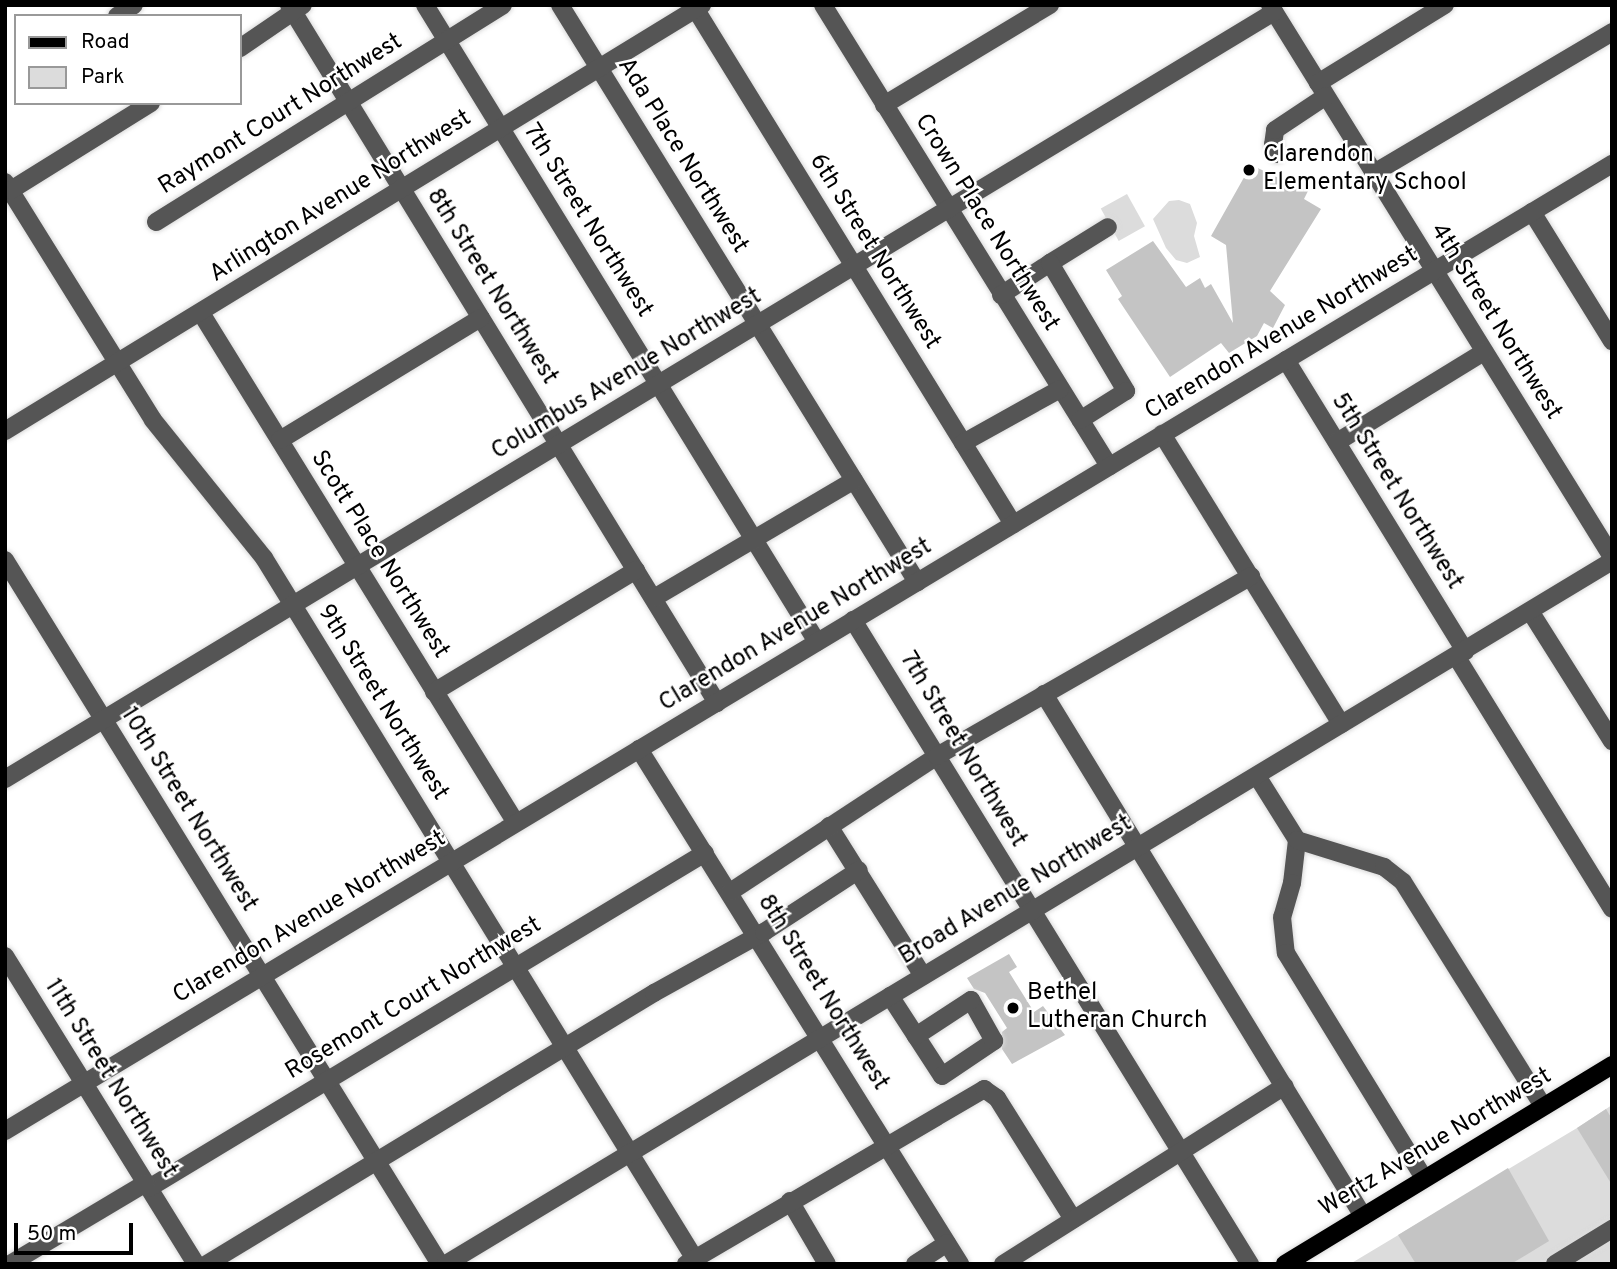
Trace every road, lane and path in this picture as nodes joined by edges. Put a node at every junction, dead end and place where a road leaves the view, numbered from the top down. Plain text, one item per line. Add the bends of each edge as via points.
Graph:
1 (425, 5) edge
2 (503, 5) edge
3 (560, 5) edge
4 (823, 5) edge
5 (1050, 5) edge
6 (1445, 5) edge
7 (295, 7) edge
8 (697, 7) edge
9 (1272, 9) edge
10 (1612, 32) edge
11 (447, 40) junction
12 (242, 47) edge
13 (599, 68) junction
14 (1322, 89) junction
15 (349, 102) junction
16 (148, 105) edge
17 (884, 105) junction
18 (500, 127) junction
19 (1277, 155) dead end
20 (1612, 164) edge
21 (1374, 173) junction
22 (8, 186) edge
23 (402, 189) junction
24 (949, 210) junction
25 (1532, 212) junction
26 (156, 222) dead end
27 (1108, 227) dead end
28 (1050, 263) junction
29 (854, 266) junction
30 (1435, 271) junction
31 (1001, 295) junction
32 (201, 313) junction
33 (481, 318) junction
34 (758, 325) junction
35 (1612, 341) edge
36 (1485, 352) junction
37 (1286, 360) junction
38 (117, 364) junction
39 (659, 386) junction
40 (1060, 389) junction
41 (1080, 420) junction
42 (5, 431) edge
43 (1162, 434) junction
44 (280, 440) junction
45 (1337, 442) junction
46 (963, 443) junction
47 (560, 445) junction
48 (1110, 466) junction
49 (854, 480) junction
50 (1013, 524) junction
51 (753, 538) junction
52 (1612, 559) edge
53 (5, 560) edge
54 (358, 568) junction
55 (636, 570) junction
56 (1251, 576) junction
57 (917, 582) junction
58 (654, 598) junction
59 (293, 606) junction
60 (1530, 611) junction
61 (853, 620) junction
62 (817, 642) junction
63 (1460, 653) junction
64 (435, 692) junction
65 (1044, 694) junction
66 (717, 703) junction
67 (104, 720) junction
68 (1341, 724) junction
69 (1612, 741) edge
70 (639, 749) junction
71 (937, 756) junction
72 (1257, 776) junction
73 (5, 779) edge
74 (516, 823) junction
75 (829, 826) junction
76 (1297, 840) junction
77 (1138, 846) junction
78 (705, 853) junction
79 (450, 862) junction
80 (859, 870) junction
81 (730, 892) junction
82 (1612, 909) edge
83 (1032, 911) junction
84 (757, 934) junction
85 (5, 956) edge
86 (517, 967) junction
87 (261, 976) junction
88 (923, 976) junction
89 (890, 996) junction
90 (916, 1036) junction
91 (821, 1037) junction
92 (565, 1046) junction
93 (1612, 1065) edge
94 (326, 1081) junction
95 (84, 1083) junction
96 (1285, 1086) junction
97 (1543, 1106) junction
98 (5, 1131) edge
99 (887, 1144) junction
100 (631, 1152) junction
101 (1181, 1152) junction
102 (376, 1163) junction
103 (1424, 1178) junction
104 (148, 1186) junction
105 (790, 1201) junction
106 (1363, 1216) junction
107 (1073, 1219) junction
108 (1612, 1229) edge
109 (947, 1243) junction
110 (693, 1262) edge
111 (1292, 1262) edge
112 (10, 1264) edge
113 (196, 1264) edge
114 (207, 1264) edge
115 (440, 1264) edge
116 (446, 1264) edge
117 (827, 1264) edge
118 (915, 1264) edge
119 (960, 1264) edge
120 (1003, 1264) edge
121 (1250, 1264) edge
122 (1555, 1264) edge

1 - 11 street, 7th Street Northwest
2 - 11 street, Raymont Court Northwest
3 - 13 street, Ada Place Northwest
4 - 17 street, Crown Place Northwest
5 - 17 street
6 - 14 street
7 - 12 street
7 - 15 street, 8th Street Northwest
8 - 13 street, Arlington Avenue Northwest
8 - 29 street, 6th Street Northwest
9 - 14 street, 4th Street Northwest
9 - 24 street, Columbus Avenue Northwest
10 - 21 street
11 - 15 street, Raymont Court Northwest
11 - 18 street, 7th Street Northwest
13 - 18 street, Arlington Avenue Northwest
13 - 34 street, Ada Place Northwest
14 - 19 street via 1275,130 1272,145
14 - 21 street, 4th Street Northwest
15 - 23 street, 8th Street Northwest
15 - 26 street, Raymont Court Northwest
16 - 22 street
17 - 24 street, Crown Place Northwest
18 - 23 street, Arlington Avenue Northwest
18 - 39 street, 7th Street Northwest
20 - 25 street, Clarendon Avenue Northwest
21 - 30 street, 4th Street Northwest
22 - 38 street, 9th Street Northwest
23 - 32 street, Arlington Avenue Northwest
23 - 33 street, 8th Street Northwest
24 - 29 street, Columbus Avenue Northwest
24 - 31 street, Crown Place Northwest
25 - 30 street, Clarendon Avenue Northwest
25 - 35 street
27 - 28 street
28 - 31 street
28 - 41 street via 1126,391
29 - 34 street, Columbus Avenue Northwest
29 - 46 street, 6th Street Northwest
30 - 36 street, 4th Street Northwest
30 - 37 street, Clarendon Avenue Northwest
31 - 40 street, Crown Place Northwest
32 - 38 street, Arlington Avenue Northwest
32 - 44 street, Scott Place Northwest
33 - 44 street
33 - 47 street, 8th Street Northwest
34 - 39 street, Columbus Avenue Northwest
34 - 49 street, Ada Place Northwest
36 - 45 street
36 - 52 street, 4th Street Northwest
37 - 43 street, Clarendon Avenue Northwest
37 - 45 street, 5th Street Northwest
38 - 42 street, Arlington Avenue Northwest
38 - 59 street, 9th Street Northwest via 153,420 264,558
39 - 47 street, Columbus Avenue Northwest
39 - 51 street, 7th Street Northwest
40 - 41 street, Crown Place Northwest
40 - 46 street
41 - 48 street, Crown Place Northwest
43 - 48 street, Clarendon Avenue Northwest
43 - 56 street
44 - 54 street, Scott Place Northwest
45 - 63 street, 5th Street Northwest
46 - 50 street, 6th Street Northwest
47 - 54 street, Columbus Avenue Northwest
47 - 55 street, 8th Street Northwest
48 - 50 street, Clarendon Avenue Northwest
49 - 51 street
49 - 57 street, Ada Place Northwest
50 - 57 street, Clarendon Avenue Northwest
51 - 58 street
51 - 62 street, 7th Street Northwest
52 - 60 street, Broad Avenue Northwest
53 - 67 street, 10th Street Northwest
54 - 59 street, Columbus Avenue Northwest
54 - 64 street, Scott Place Northwest
55 - 58 street, 8th Street Northwest
55 - 64 street
56 - 65 street
56 - 68 street
57 - 61 street, Clarendon Avenue Northwest
58 - 66 street, 8th Street Northwest
59 - 67 street, Columbus Avenue Northwest
59 - 79 street, 9th Street Northwest
60 - 63 street, Broad Avenue Northwest
60 - 69 street
61 - 62 street, Clarendon Avenue Northwest
61 - 71 street, 7th Street Northwest
62 - 66 street, Clarendon Avenue Northwest
63 - 68 street, Broad Avenue Northwest
63 - 82 street, 5th Street Northwest
64 - 74 street, Scott Place Northwest
65 - 71 street
65 - 77 street
66 - 70 street, Clarendon Avenue Northwest
67 - 73 street, Columbus Avenue Northwest
67 - 87 street, 10th Street Northwest
68 - 72 street, Broad Avenue Northwest
70 - 74 street, Clarendon Avenue Northwest
70 - 78 street, 8th Street Northwest
71 - 75 street
71 - 83 street, 7th Street Northwest
72 - 76 street
72 - 77 street, Broad Avenue Northwest
74 - 79 street, Clarendon Avenue Northwest
75 - 80 street
75 - 81 street
76 - 97 street via 1384,867 1403,882
76 - 103 street via 1282,916 1286,953
77 - 83 street, Broad Avenue Northwest
77 - 96 street
78 - 81 street, 8th Street Northwest
78 - 86 street, Rosemont Court Northwest
79 - 86 street, 9th Street Northwest
79 - 87 street, Clarendon Avenue Northwest
80 - 84 street
80 - 88 street
81 - 84 street, 8th Street Northwest
83 - 88 street, Broad Avenue Northwest
83 - 101 street, 7th Street Northwest
84 - 91 street, 8th Street Northwest
84 - 92 street
85 - 95 street, 11th Street Northwest
86 - 92 street, 9th Street Northwest
86 - 94 street, Rosemont Court Northwest
87 - 94 street, 10th Street Northwest
87 - 95 street, Clarendon Avenue Northwest
88 - 89 street, Broad Avenue Northwest
89 - 90 street
89 - 91 street, Broad Avenue Northwest
90 - 90 street via 942,1076 994,1041 971,1000
91 - 99 street, 8th Street Northwest
91 - 100 street, Broad Avenue Northwest
92 - 100 street, 9th Street Northwest
92 - 102 street
93 - 97 main road, Wertz Avenue Northwest
94 - 102 street, 10th Street Northwest
94 - 104 street, Rosemont Court Northwest
95 - 98 street, Clarendon Avenue Northwest
95 - 104 street, 11th Street Northwest
96 - 101 street
96 - 106 street
97 - 103 main road, Wertz Avenue Northwest
99 - 105 street
99 - 107 street via 974,1093 988,1090
99 - 109 street, 8th Street Northwest
100 - 110 street, 9th Street Northwest
100 - 116 street, Broad Avenue Northwest
101 - 107 street
101 - 121 street, 7th Street Northwest
102 - 114 street
102 - 115 street, 10th Street Northwest
103 - 106 main road, Wertz Avenue Northwest
104 - 112 street, Rosemont Court Northwest
104 - 113 street, 11th Street Northwest
105 - 110 street
105 - 117 street
106 - 111 main road, Wertz Avenue Northwest
107 - 120 street
108 - 122 street
109 - 118 street
109 - 119 street, 8th Street Northwest

